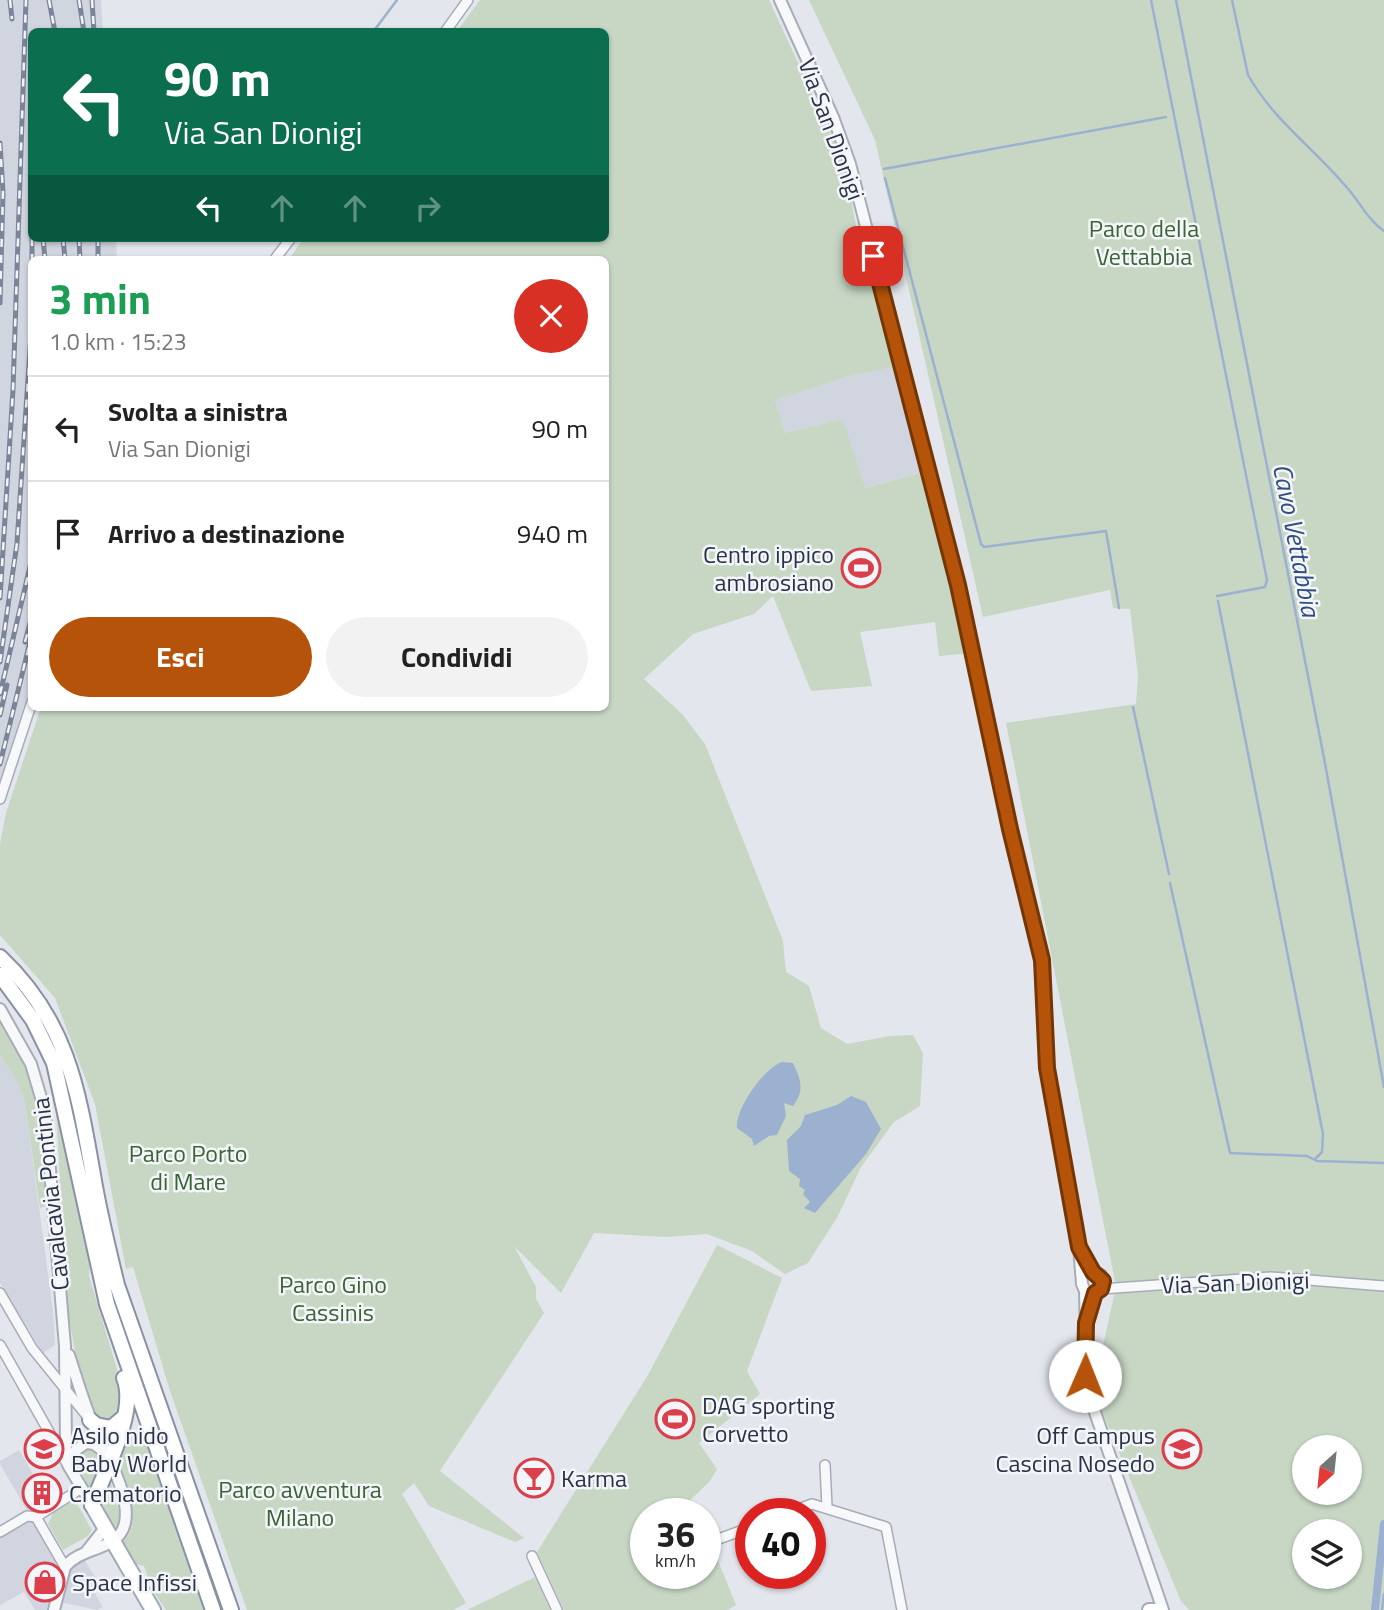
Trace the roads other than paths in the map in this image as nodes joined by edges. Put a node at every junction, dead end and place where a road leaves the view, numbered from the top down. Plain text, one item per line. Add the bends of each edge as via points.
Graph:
1 (468, 0) edge
2 (780, 0) edge
3 (448, 28) edge
4 (288, 242) edge
5 (277, 256) edge
6 (29, 711) edge
7 (0, 799) edge
8 (0, 957) edge
9 (0, 975) edge
10 (0, 1009) edge
11 (95, 1258) junction
12 (1088, 1275) junction
13 (1384, 1286) edge
14 (1096, 1289) junction
15 (0, 1293) edge
16 (0, 1345) edge
17 (65, 1346) junction
18 (66, 1390) junction
19 (125, 1416) junction
20 (90, 1420) junction
21 (110, 1458) junction
22 (68, 1465) junction
23 (825, 1465) dead end
24 (82, 1488) junction
25 (92, 1505) junction
26 (827, 1507) joint
27 (36, 1517) junction
28 (0, 1532) edge
29 (109, 1534) junction
30 (532, 1556) dead end
31 (65, 1567) junction
32 (1156, 1587) junction
33 (54, 1610) edge
34 (153, 1610) edge
35 (213, 1610) edge
36 (231, 1610) edge
37 (557, 1610) edge
38 (902, 1610) edge
39 (1150, 1610) edge
40 (1161, 1610) edge

1 - 3 street
2 - 12 street, Via San Dionigi via 850,164 958,585 1042,960 1047,1068
4 - 5 street
6 - 7 street
8 - 36 main road via 42,1007 72,1068 117,1285
9 - 11 main road via 33,1020 59,1079
10 - 17 street, Cavalcavia Pontinia via 31,1064 45,1111
11 - 19 main road via 95,1284 126,1383
11 - 35 main road via 121,1350
12 - 14 street, Via San Dionigi
12 - 14 street, Via San Dionigi
13 - 14 street, Via San Dionigi via 1271,1277
14 - 32 street, Via San Dionigi via 1086,1323 1087,1390
15 - 18 street via 32,1348
16 - 22 street
17 - 18 street, Cavalcavia Pontinia
17 - 20 street, Cavalcavia Pontinia
18 - 20 street
18 - 22 street, Cavalcavia Pontinia
19 - 20 main road via 111,1428
19 - 21 main road
20 - 21 street, Cavalcavia Pontinia
21 - 22 street via 98,1446 86,1443
21 - 25 main road
21 - 29 street, Cavalcavia Pontinia via 127,1514 123,1528
22 - 24 street
23 - 26 street
24 - 25 street
24 - 27 street
25 - 29 main road
26 - 38 street via 886,1527
27 - 28 street via 27,1516
27 - 31 street
29 - 31 street, Cavalcavia Pontinia
29 - 34 main road
30 - 37 street
31 - 33 street
32 - 39 street
32 - 40 street, Via San Dionigi
39 - 40 main road

